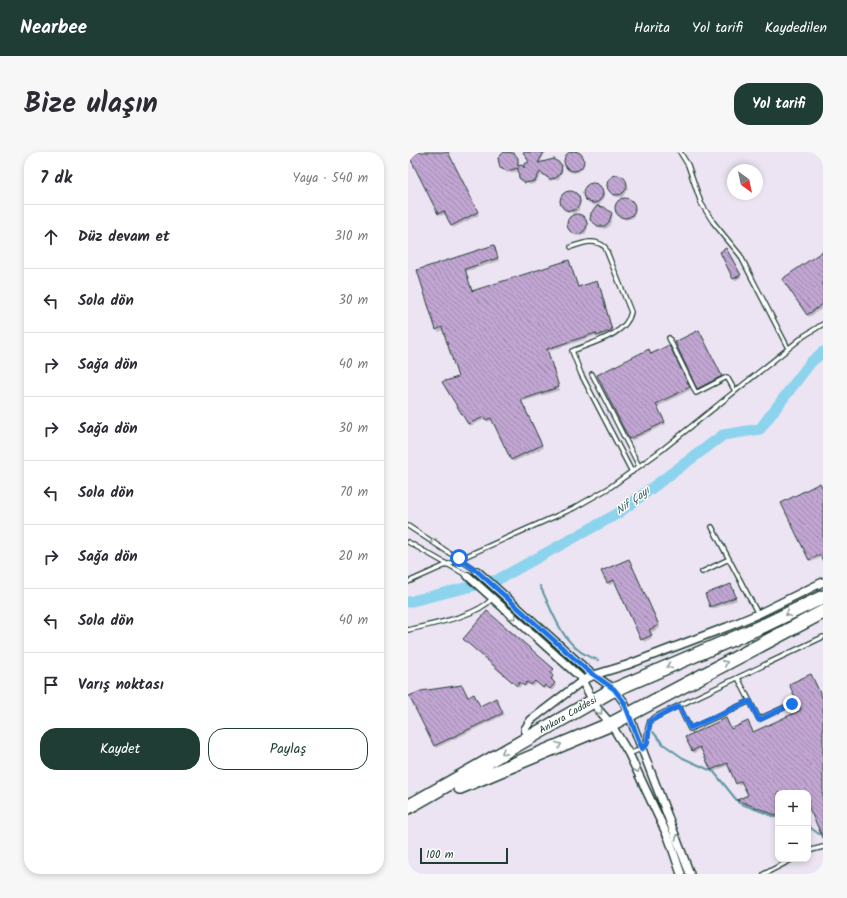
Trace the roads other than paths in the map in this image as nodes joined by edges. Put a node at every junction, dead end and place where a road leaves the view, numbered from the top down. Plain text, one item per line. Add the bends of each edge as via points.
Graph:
1 (680, 152) edge
2 (571, 247) dead end
3 (823, 324) edge
4 (669, 338) dead end
5 (788, 348) junction
6 (592, 374) dead end
7 (736, 391) junction
8 (639, 466) junction
9 (632, 472) junction
10 (408, 526) edge
11 (712, 528) dead end
12 (408, 542) edge
13 (459, 558) junction
14 (729, 559) junction
15 (448, 564) junction
16 (477, 571) joint
17 (702, 572) dead end
18 (468, 576) joint
19 (408, 582) edge
20 (823, 582) edge
21 (497, 589) junction
22 (823, 597) edge
23 (493, 598) junction
24 (823, 612) edge
25 (758, 614) junction
26 (408, 630) edge
27 (823, 638) edge
28 (594, 675) junction
29 (738, 678) junction
30 (582, 681) junction
31 (614, 689) junction
32 (594, 700) junction
33 (750, 701) junction
34 (792, 704) dead end
35 (679, 706) junction
36 (629, 715) junction
37 (611, 724) junction
38 (528, 738) junction
39 (642, 749) junction
40 (629, 754) junction
41 (408, 807) edge
42 (408, 812) edge
43 (823, 847) edge
44 (811, 850) edge
45 (787, 862) edge
46 (681, 874) edge
47 (690, 874) edge
48 (764, 874) edge

1 - 5 lane via 688,165 701,202 713,222 740,255
2 - 9 lane via 593,242 605,247 632,312 628,322 621,328 572,351 581,374
3 - 5 lane
4 - 7 lane via 696,393 727,377
5 - 7 lane
6 - 8 lane
7 - 8 lane
8 - 9 lane
9 - 13 lane via 574,508
13 -> 10 lane
11 - 14 lane
12 - 15 lane
13 - 15 lane
13 - 16 lane
14 - 17 lane
14 - 25 lane
15 - 18 lane
15 - 19 lane
16 - 21 street
18 - 23 street
20 - 25 street
21 - 23 street
21 - 28 street
22 -> 31 highway, Ankara Caddesi via 765,625
23 - 26 lane via 463,615
23 -> 30 street
36 -> 24 highway, Ankara Caddesi
25 - 28 street via 627,665
27 - 29 lane
28 - 30 street
28 - 31 street
29 - 33 lane
29 - 35 lane
30 - 32 street
30 - 38 street via 531,720 525,729
31 - 32 highway, Ankara Caddesi
31 - 36 street via 624,702
32 -> 37 street
32 - 38 highway, Ankara Caddesi
33 - 34 lane via 759,720
33 - 35 lane via 690,728
35 - 39 lane via 650,721 647,744
36 - 37 highway, Ankara Caddesi
36 - 39 street
37 - 40 street
42 -> 37 highway, Ankara Caddesi via 482,776
38 -> 41 highway, Ankara Caddesi
39 - 40 lane
47 -> 39 street
40 -> 46 street via 669,839
43 - 44 lane
45 - 48 lane

